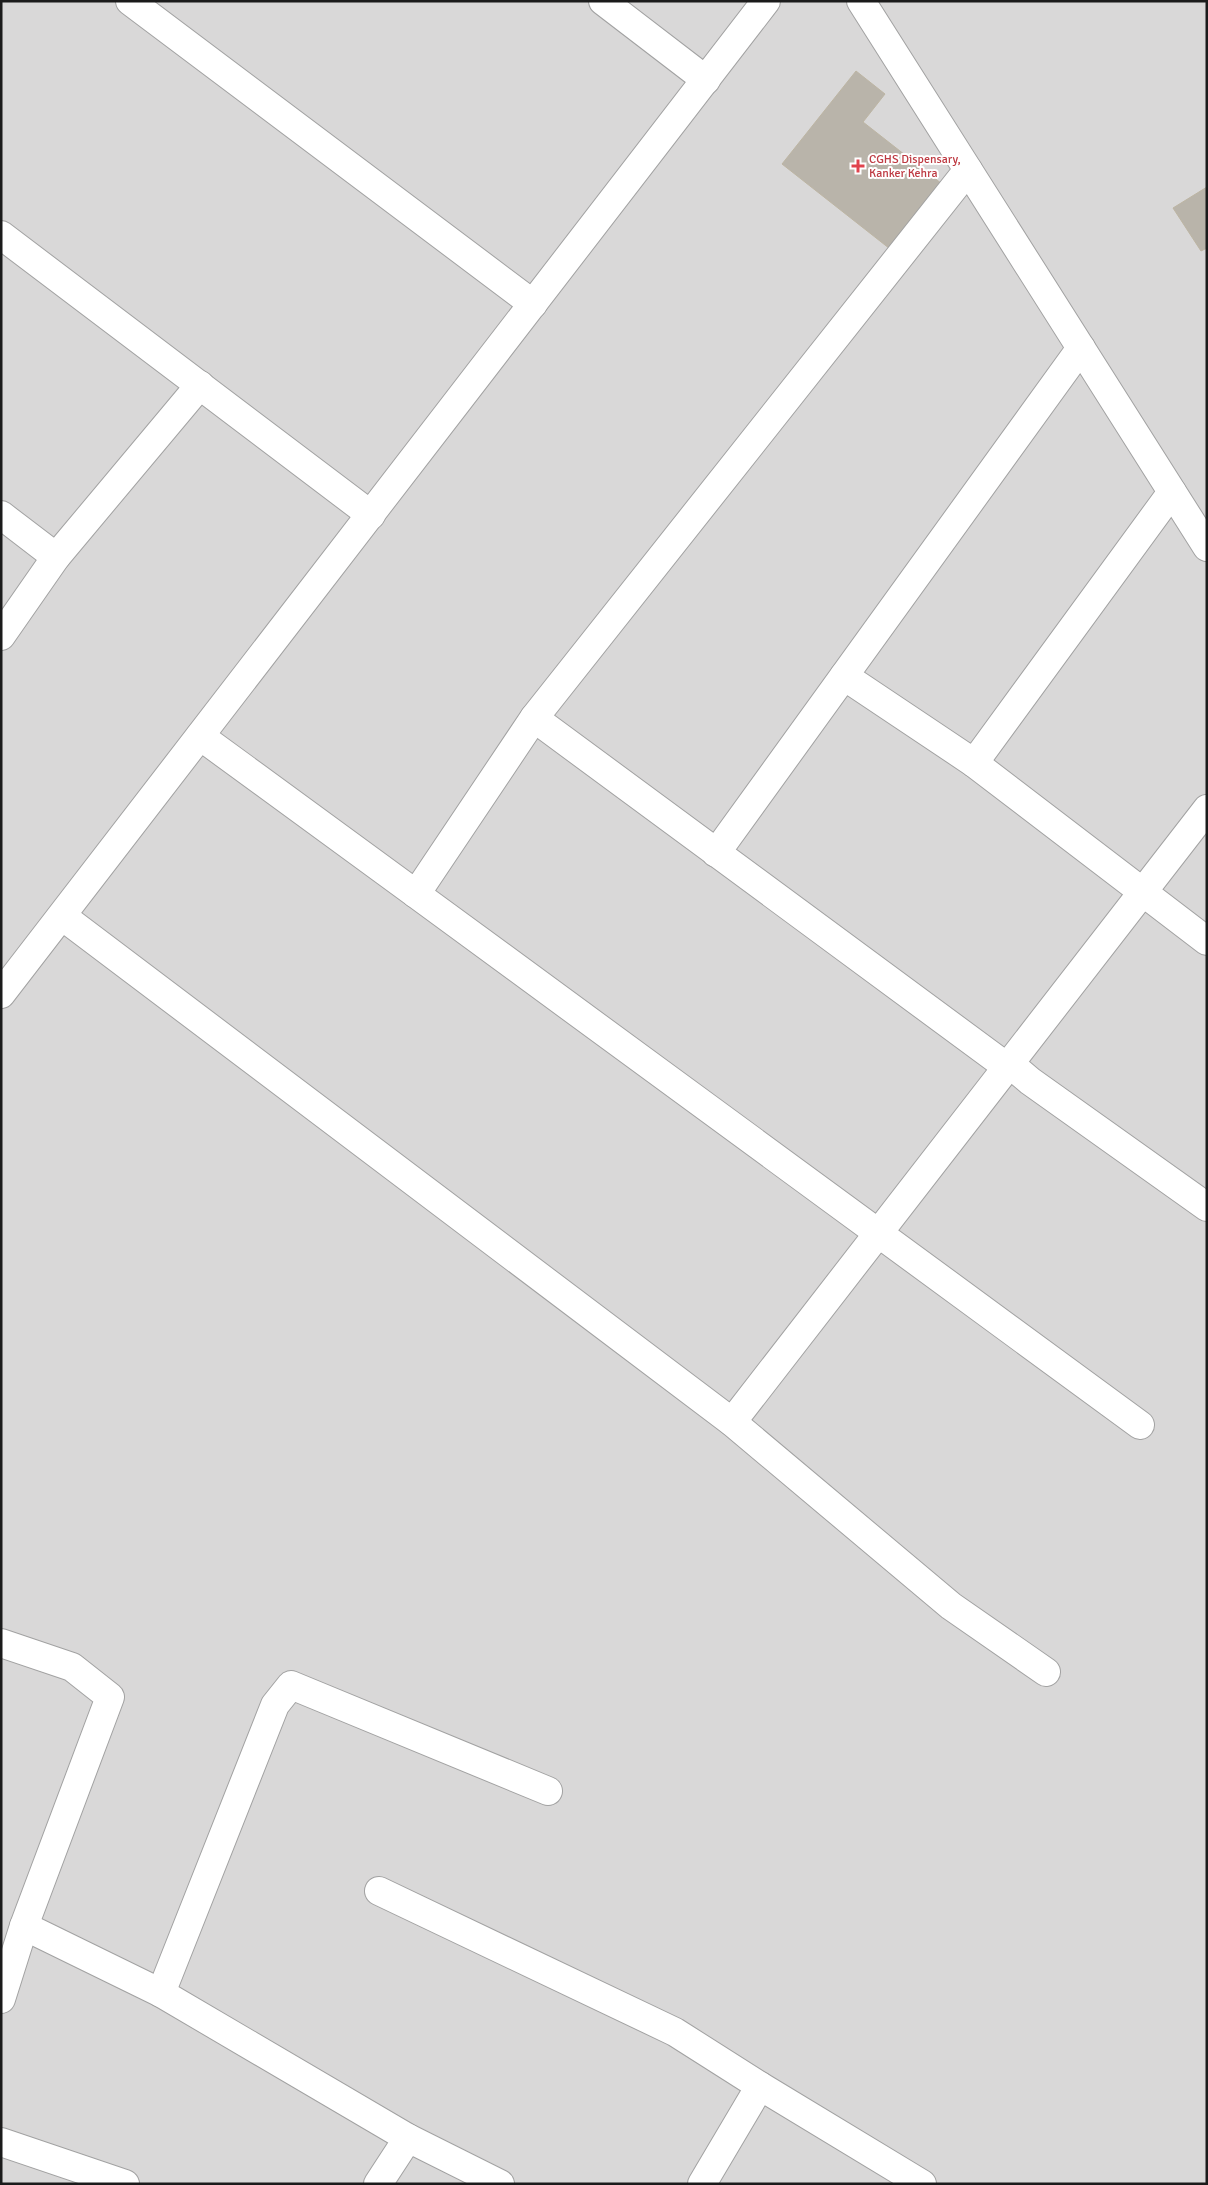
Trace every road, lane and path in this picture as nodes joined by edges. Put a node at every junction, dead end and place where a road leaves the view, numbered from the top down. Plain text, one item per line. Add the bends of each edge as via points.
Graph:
1 (130, 1) edge
2 (603, 1) edge
3 (766, 1) edge
4 (861, 1) edge
5 (706, 80) junction
6 (968, 170) junction
7 (1, 235) edge
8 (533, 304) junction
9 (1081, 348) junction
10 (200, 385) junction
11 (1172, 492) junction
12 (1, 515) edge
13 (370, 515) junction
14 (1207, 547) edge
15 (56, 557) junction
16 (1, 636) edge
17 (844, 676) junction
18 (534, 718) junction
19 (200, 736) junction
20 (974, 763) junction
21 (1207, 810) edge
22 (716, 853) junction
23 (1144, 891) junction
24 (416, 894) junction
25 (62, 916) junction
26 (1207, 941) edge
27 (1, 994) edge
28 (1008, 1066) junction
29 (1207, 1207) edge
30 (878, 1234) junction
31 (732, 1422) junction
32 (1140, 1425) dead end
33 (1, 1643) edge
34 (1046, 1672) dead end
35 (548, 1790) dead end
36 (379, 1891) dead end
37 (24, 1926) junction
38 (161, 1993) junction
39 (1, 1998) edge
40 (760, 2086) junction
41 (408, 2138) junction
42 (1, 2142) edge
43 (919, 2183) edge
44 (124, 2184) edge
45 (378, 2184) edge
46 (500, 2184) edge
47 (702, 2184) edge

1 - 8 street
2 - 5 street
3 - 5 street
4 - 6 street
5 - 8 street
6 - 9 street
6 - 18 street
7 - 10 street
8 - 13 street
9 - 11 street
9 - 17 street
10 - 13 street
10 - 15 street
11 - 14 street
11 - 20 street
12 - 15 street
13 - 19 street
15 - 16 street
17 - 20 street
17 - 22 street
18 - 22 street
18 - 24 street
19 - 24 street
19 - 25 street
20 - 23 street
21 - 23 street
22 - 28 street
23 - 26 street
23 - 28 street
24 - 30 street
25 - 27 street
25 - 31 street
28 - 29 street
28 - 30 street
30 - 31 street
30 - 32 street
31 - 34 street via 951,1606
33 - 37 street via 72,1667 110,1697
35 - 38 street via 291,1685 275,1706
36 - 40 street via 674,2032
37 - 38 street
37 - 39 street
38 - 41 street
40 - 43 street
40 - 47 street
41 - 45 street
41 - 46 street
42 - 44 street

